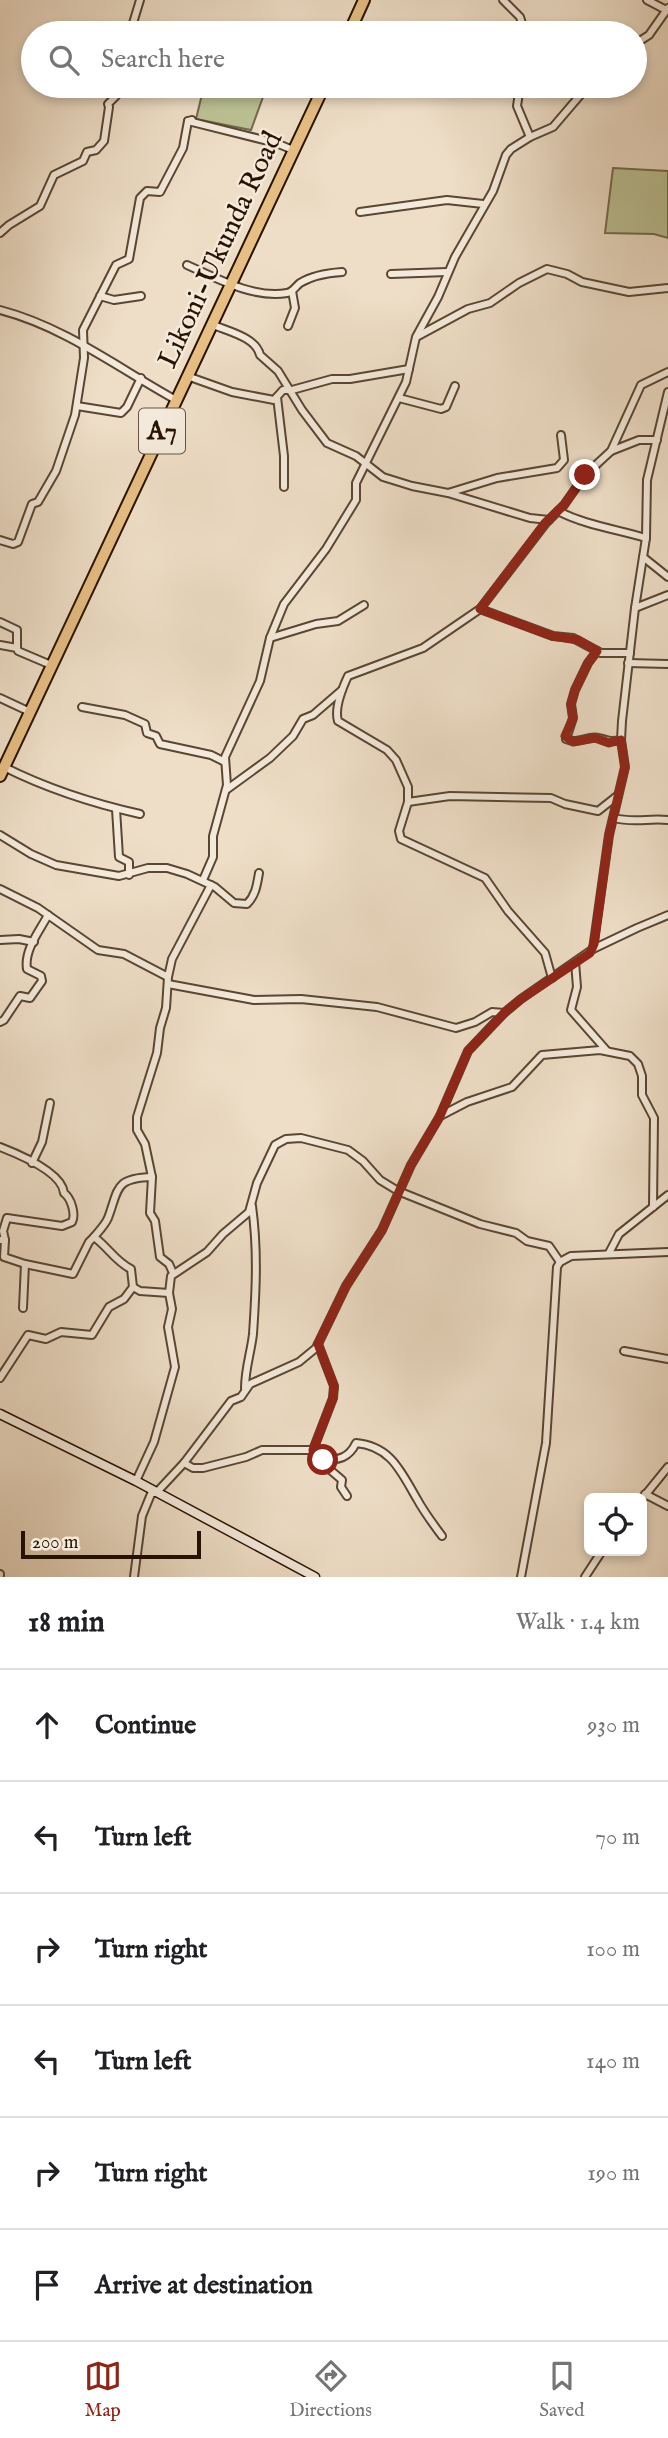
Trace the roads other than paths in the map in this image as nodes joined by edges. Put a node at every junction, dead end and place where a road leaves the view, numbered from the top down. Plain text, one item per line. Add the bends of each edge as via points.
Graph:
1 (140, 0) edge
2 (363, 0) edge
3 (503, 0) edge
4 (647, 0) edge
5 (667, 10) edge
6 (134, 21) edge
7 (354, 21) edge
8 (521, 21) edge
9 (647, 37) edge
10 (114, 98) edge
11 (318, 98) edge
12 (518, 98) edge
13 (578, 98) edge
14 (530, 137) junction
15 (293, 150) junction
16 (483, 204) junction
17 (360, 212) dead end
18 (0, 233) edge
19 (187, 265) dead end
20 (342, 272) dead end
21 (447, 272) junction
22 (391, 274) dead end
23 (230, 285) junction
24 (668, 288) edge
25 (292, 291) junction
26 (100, 296) junction
27 (141, 296) dead end
28 (0, 310) edge
29 (211, 324) junction
30 (288, 326) dead end
31 (416, 337) junction
32 (83, 343) junction
33 (409, 369) junction
34 (668, 372) edge
35 (187, 376) junction
36 (141, 378) junction
37 (455, 386) dead end
38 (292, 390) junction
39 (668, 391) edge
40 (277, 397) junction
41 (399, 398) junction
42 (176, 400) junction
43 (77, 406) junction
44 (561, 435) dead end
45 (657, 440) junction
46 (611, 451) junction
47 (366, 463) junction
48 (284, 487) dead end
49 (448, 494) junction
50 (558, 511) junction
51 (549, 520) junction
52 (646, 538) junction
53 (0, 540) edge
54 (643, 557) junction
55 (668, 577) edge
56 (668, 595) edge
57 (364, 605) dead end
58 (635, 608) junction
59 (480, 609) junction
60 (0, 622) edge
61 (270, 638) junction
62 (0, 645) edge
63 (17, 648) junction
64 (597, 651) junction
65 (630, 653) junction
66 (628, 663) junction
67 (668, 664) edge
68 (51, 665) junction
69 (342, 690) junction
70 (0, 698) edge
71 (82, 707) dead end
72 (30, 712) junction
73 (621, 740) junction
74 (225, 762) junction
75 (2, 771) edge
76 (226, 790) junction
77 (617, 796) junction
78 (408, 802) junction
79 (116, 809) junction
80 (140, 814) dead end
81 (614, 818) junction
82 (668, 820) edge
83 (0, 835) edge
84 (259, 873) dead end
85 (129, 874) junction
86 (203, 880) junction
87 (211, 885) junction
88 (0, 889) edge
89 (48, 915) junction
90 (668, 915) edge
91 (0, 940) edge
92 (34, 942) junction
93 (593, 949) junction
94 (575, 962) junction
95 (552, 978) junction
96 (168, 981) junction
97 (504, 1013) junction
98 (0, 1022) edge
99 (607, 1051) junction
100 (50, 1103) dead end
101 (440, 1116) junction
102 (0, 1147) edge
103 (32, 1163) junction
104 (152, 1177) junction
105 (398, 1191) junction
106 (668, 1195) edge
107 (251, 1205) junction
108 (653, 1207) junction
109 (94, 1237) junction
110 (2, 1240) edge
111 (668, 1252) edge
112 (609, 1253) junction
113 (560, 1262) junction
114 (25, 1264) junction
115 (173, 1273) junction
116 (133, 1287) junction
117 (169, 1293) junction
118 (23, 1308) dead end
119 (318, 1344) junction
120 (624, 1351) dead end
121 (668, 1360) edge
122 (0, 1378) edge
123 (245, 1388) junction
124 (0, 1414) edge
125 (313, 1450) junction
126 (323, 1460) junction
127 (184, 1463) junction
128 (668, 1467) edge
129 (136, 1481) junction
130 (157, 1492) junction
131 (646, 1493) edge
132 (347, 1496) dead end
133 (647, 1497) edge
134 (668, 1506) edge
135 (442, 1536) dead end
136 (599, 1556) edge
137 (134, 1577) edge
138 (315, 1577) edge
139 (521, 1577) edge
140 (585, 1577) edge

1 - 6 street
2 - 7 highway
3 - 8 street
4 - 5 street
5 - 9 street
10 - 18 street via 108,104 103,141 96,150 54,175 40,206
11 - 15 highway, Likoni-Ukunda Road / A7
12 - 14 street
13 - 14 street via 553,127
14 - 16 street via 506,155 497,183
15 - 23 highway, Likoni-Ukunda Road / A7
15 - 26 street via 190,121 183,148 160,192 147,191 140,198 129,259 116,265
16 - 17 street via 447,200
16 - 21 street
19 - 23 street
20 - 25 street via 320,274
21 - 22 street
21 - 31 street
23 - 25 street via 272,293
23 - 29 highway, Likoni-Ukunda Road / A7
24 - 31 street via 629,292 543,270 490,303 468,309
25 - 30 street via 295,308
26 - 27 street via 114,300
26 - 32 street via 83,330
28 - 32 street
29 - 35 highway, Likoni-Ukunda Road / A7
29 - 38 street via 248,340
31 - 33 street
32 - 36 street
32 - 43 street
33 - 38 street via 332,379
33 - 41 street
34 - 46 street via 641,385
35 - 40 street via 248,397
35 - 42 highway, Likoni-Ukunda Road / A7
36 - 42 street
36 - 43 street via 121,413
37 - 41 street via 441,409
38 - 40 street via 283,390
38 - 47 street via 327,443
39 - 45 street
40 - 48 street
41 - 47 street
42 - 68 highway, Likoni-Ukunda Road / A7
43 - 53 street via 59,464 38,502 32,504 19,541
44 - 49 street via 564,456 559,467 498,478
45 - 46 street via 639,440
45 - 52 street via 646,481
46 - 50 street via 585,475
47 - 49 street via 383,477
47 - 61 street via 356,483 356,500 326,550 284,604
49 - 51 street via 530,519
50 - 51 street
50 - 52 street via 584,523
51 - 59 street
52 - 54 street
54 - 55 street
54 - 58 street
56 - 58 street
57 - 61 street via 338,621
58 - 65 street
59 - 64 street via 552,636 578,640
59 - 69 street via 423,648 348,676
60 - 63 street via 17,630
61 - 74 street via 260,681
62 - 63 street
63 - 68 street
64 - 65 street
64 - 73 street via 575,690 573,718 565,736 573,742
65 - 66 street
66 - 67 street
66 - 73 street
68 - 72 highway, Likoni-Ukunda Road / A7
69 - 76 street via 303,719 271,758
69 - 78 street via 337,720 394,757 408,787
70 - 72 street
71 - 74 street via 125,715 145,724 147,733 156,736 160,744
72 - 75 highway, Likoni-Ukunda Road / A7
73 - 77 street via 625,767
74 - 76 street
75 - 79 street
76 - 86 street via 213,836 213,858
77 - 78 street via 598,811 551,798 450,796
77 - 81 street
78 - 95 street via 401,839 485,878 545,953
79 - 80 street
79 - 85 street via 119,857 130,862
81 - 82 street
81 - 93 street
83 - 85 street via 57,865
84 - 87 street via 256,891 247,904 234,903
85 - 86 street via 161,867
86 - 87 street
87 - 96 street via 178,946
88 - 89 street
89 - 92 street
89 - 96 street via 98,950 124,954
90 - 93 street
91 - 92 street
92 - 98 street via 27,969 41,976 41,981 30,998 20,996
93 - 94 street
94 - 95 street
94 - 99 street via 577,987 570,1010
95 - 97 street
96 - 97 street via 254,1000 301,999 377,1007 456,1027 492,1012
96 - 104 street via 158,1053 137,1117
97 - 101 street via 468,1051
99 - 101 street via 542,1055 512,1087
99 - 108 street via 630,1056 641,1070 642,1095 654,1118
100 - 103 street
101 - 105 street
102 - 103 street
103 - 110 street via 63,1185 73,1219 62,1226 7,1218
104 - 109 street via 122,1183
104 - 115 street via 150,1213 160,1257
105 - 107 street via 348,1150 301,1138 286,1139 269,1153
105 - 113 street via 549,1246
105 - 119 street via 382,1230 346,1286
106 - 108 street
107 - 115 street via 244,1218 207,1252
107 - 123 street via 257,1264
108 - 112 street via 619,1234
109 - 114 street via 73,1274
109 - 116 street via 131,1269
110 - 114 street via 4,1257
111 - 112 street
112 - 113 street via 571,1256
113 - 139 street via 546,1443
114 - 118 street
115 - 117 street
116 - 117 street via 140,1292
116 - 122 street via 109,1307 92,1335 61,1332 46,1339 28,1335
117 - 129 street via 168,1327 175,1367 154,1442
119 - 123 street via 305,1358
119 - 125 street via 334,1386
120 - 121 street
123 - 127 street
124 - 129 street
125 - 126 street
125 - 127 street via 262,1450 203,1468
126 - 132 street via 342,1480
126 - 135 street via 350,1455 356,1443 377,1447 394,1461
127 - 130 street
128 - 131 street
129 - 130 street
130 - 137 street via 151,1493 144,1510
130 - 138 street
133 - 134 street
136 - 140 street

